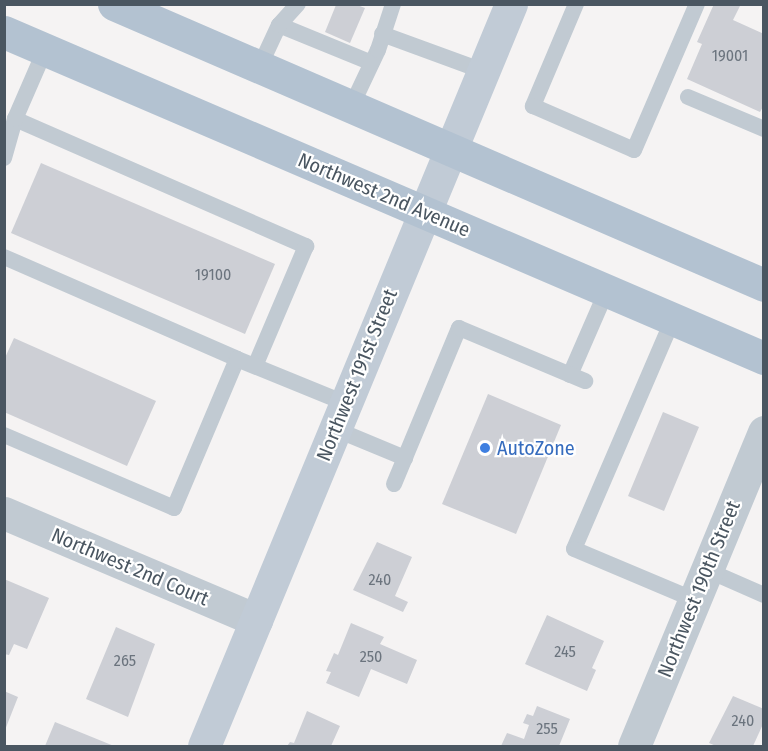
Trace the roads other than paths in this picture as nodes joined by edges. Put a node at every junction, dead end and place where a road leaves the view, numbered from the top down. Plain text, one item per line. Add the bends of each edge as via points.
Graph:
1 (114, 4) edge
2 (297, 4) edge
3 (393, 4) edge
4 (511, 4) edge
5 (576, 4) edge
6 (697, 4) edge
7 (279, 25) junction
8 (4, 32) edge
9 (382, 34) junction
10 (45, 50) junction
11 (372, 63) junction
12 (259, 68) junction
13 (483, 71) junction
14 (688, 97) dead end
15 (351, 107) junction
16 (15, 119) junction
17 (764, 129) edge
18 (450, 150) junction
19 (4, 158) edge
20 (424, 212) junction
21 (4, 257) edge
22 (764, 285) edge
23 (607, 291) junction
24 (673, 319) junction
25 (764, 358) edge
26 (237, 359) junction
27 (255, 366) junction
28 (340, 416) junction
29 (764, 432) edge
30 (4, 435) edge
31 (405, 458) junction
32 (394, 484) dead end
33 (4, 513) edge
34 (707, 570) junction
35 (764, 595) edge
36 (695, 600) junction
37 (256, 620) junction
38 (204, 747) edge
39 (634, 747) edge

1 - 12 main road
2 - 7 lane
3 - 9 lane
4 - 13 street, Northwest 191st Street
5 - 6 lane via 533,106 634,150
7 - 11 lane
7 - 12 lane
8 - 10 main road, Northwest 2nd Avenue
9 - 11 lane
9 - 13 lane
10 - 16 lane
10 - 20 main road, Northwest 2nd Avenue
11 - 15 lane
12 - 15 main road
13 - 18 street, Northwest 191st Street
14 - 17 lane
15 - 18 main road
16 - 19 lane
16 - 27 lane via 306,246
18 - 20 street, Northwest 191st Street
18 - 22 main road
20 - 23 main road, Northwest 2nd Avenue
20 - 28 street, Northwest 191st Street
21 - 26 lane
23 - 24 main road, Northwest 2nd Avenue
23 - 31 lane via 578,378 459,328
24 - 25 main road, Northwest 2nd Avenue
24 - 36 lane via 574,549
26 - 27 lane
26 - 30 lane via 174,508
27 - 28 lane
28 - 31 lane
28 - 37 street, Northwest 191st Street
29 - 34 street, Northwest 190th Street
31 - 32 lane
33 - 37 street, Northwest 2nd Court
34 - 35 lane
34 - 36 street, Northwest 190th Street
36 - 39 street, Northwest 190th Street
37 - 38 street, Northwest 191st Street

